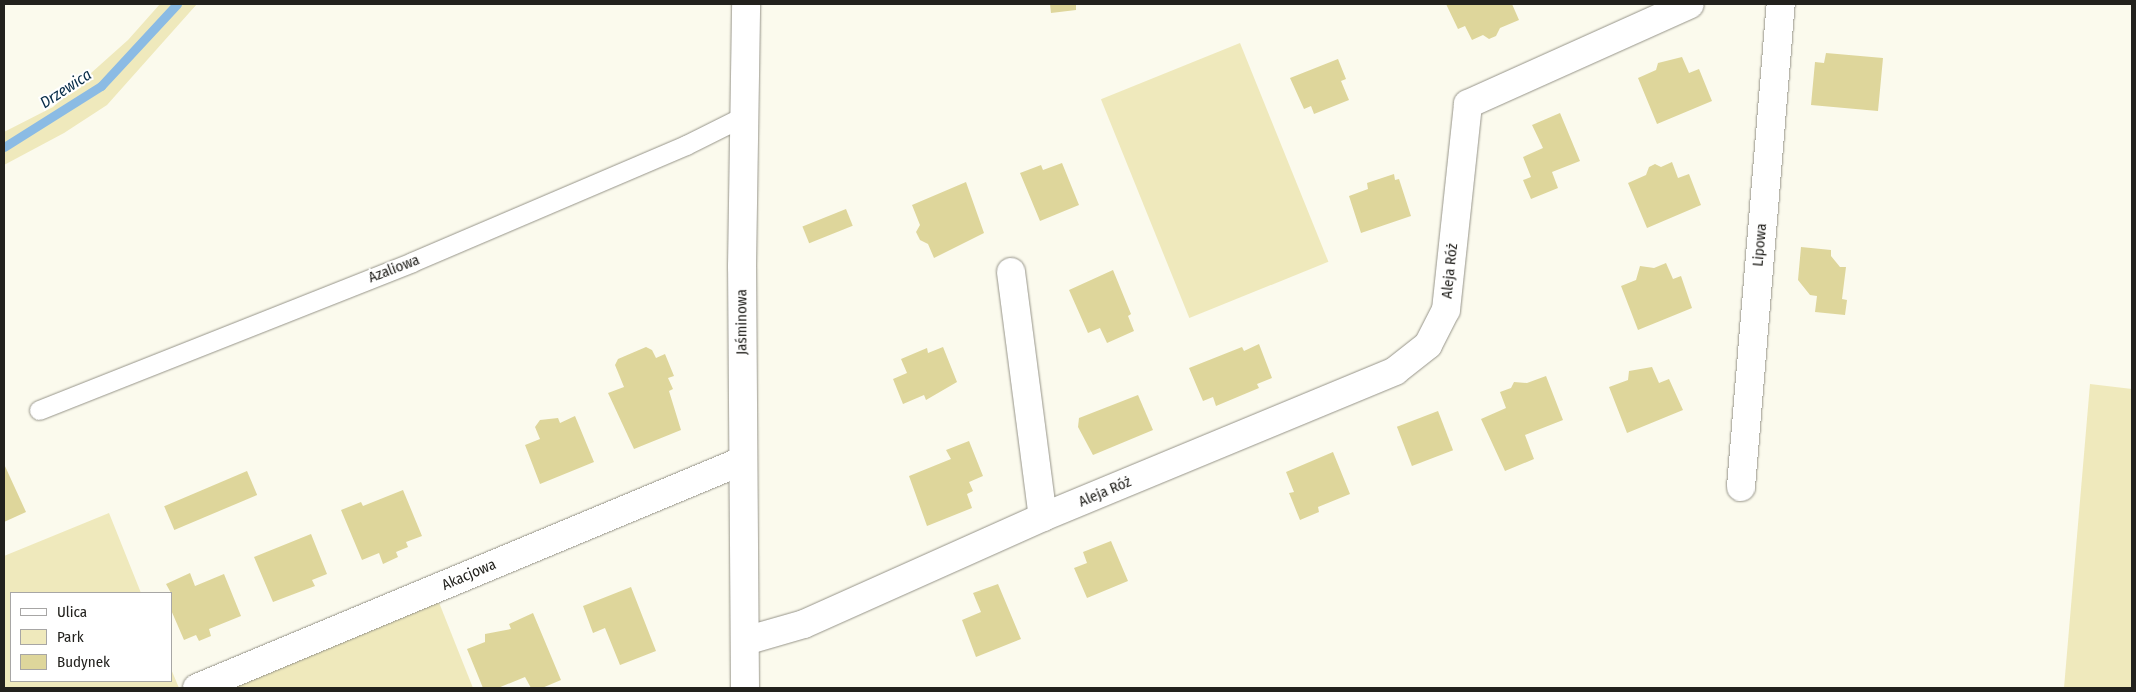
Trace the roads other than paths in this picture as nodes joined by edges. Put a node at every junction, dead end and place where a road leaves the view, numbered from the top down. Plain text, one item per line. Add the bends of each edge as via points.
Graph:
1 (746, 4) edge
2 (1690, 4) edge
3 (1781, 4) edge
4 (744, 116) junction
5 (1011, 272) dead end
6 (39, 410) dead end
7 (742, 461) junction
8 (1741, 487) dead end
9 (1042, 517) junction
10 (745, 641) junction
11 (197, 688) edge
12 (745, 688) edge

1 - 4 street, Jaśminowa
2 - 9 street, Aleja Róż via 1468,104 1446,310 1428,346 1395,371
3 - 8 street, Lipowa
4 - 6 lane, Azaliowa via 686,145 412,262
4 - 7 street, Jaśminowa
5 - 9 street
7 - 10 street, Jaśminowa
7 - 11 street, Akacjowa
9 - 10 street, Aleja Róż via 804,624
10 - 12 street, Jaśminowa

